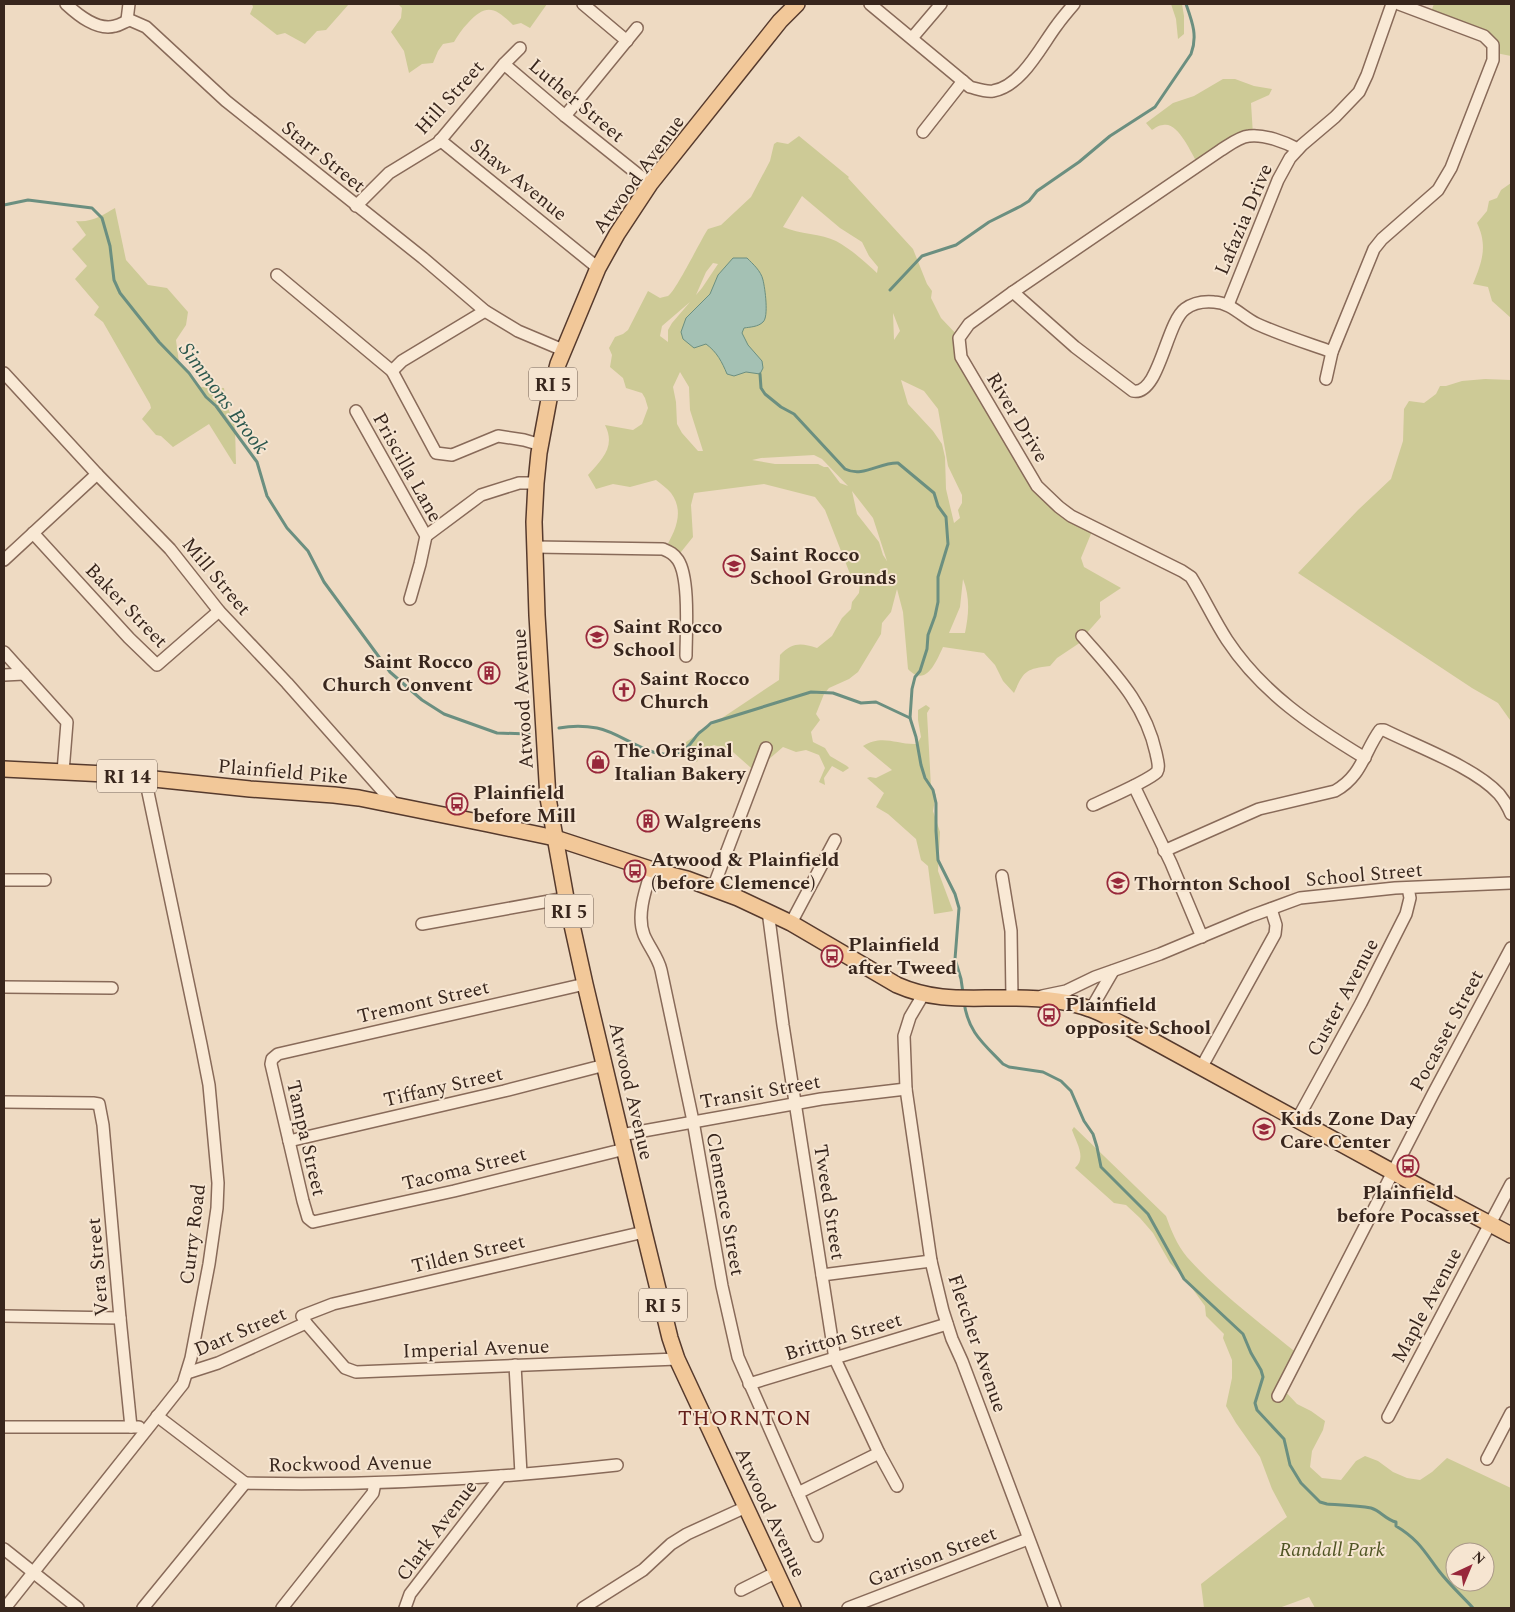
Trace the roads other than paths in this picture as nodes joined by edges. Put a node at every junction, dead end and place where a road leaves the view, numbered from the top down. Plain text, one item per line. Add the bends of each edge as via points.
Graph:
1 (66, 4) edge
2 (129, 4) edge
3 (583, 4) edge
4 (797, 4) edge
5 (870, 4) edge
6 (941, 4) edge
7 (1074, 4) edge
8 (1392, 4) edge
9 (1399, 4) edge
10 (127, 20) junction
11 (637, 28) dead end
12 (912, 38) junction
13 (627, 41) junction
14 (520, 48) dead end
15 (504, 64) junction
16 (963, 81) junction
17 (565, 116) junction
18 (923, 132) dead end
19 (440, 140) junction
20 (1298, 149) junction
21 (650, 184) junction
22 (356, 206) junction
23 (598, 268) junction
24 (277, 275) dead end
25 (1013, 292) junction
26 (1228, 305) junction
27 (485, 311) junction
28 (563, 350) junction
29 (1332, 352) junction
30 (392, 371) junction
31 (4, 373) edge
32 (1326, 379) dead end
33 (9, 386) edge
34 (356, 411) dead end
35 (541, 445) junction
36 (97, 474) junction
37 (536, 483) junction
38 (33, 533) junction
39 (426, 536) junction
40 (535, 547) junction
41 (4, 560) edge
42 (410, 598) dead end
43 (219, 611) junction
44 (1082, 636) dead end
45 (4, 652) edge
46 (686, 656) dead end
47 (4, 674) edge
48 (24, 674) junction
49 (766, 748) dead end
50 (1366, 758) junction
51 (4, 769) edge
52 (63, 772) junction
53 (145, 778) junction
54 (1134, 786) junction
55 (1093, 805) dead end
56 (396, 806) junction
57 (1511, 814) edge
58 (555, 838) junction
59 (835, 840) dead end
60 (1164, 851) junction
61 (652, 869) junction
62 (1002, 876) dead end
63 (4, 880) edge
64 (45, 880) dead end
65 (1511, 883) edge
66 (713, 888) junction
67 (1408, 888) junction
68 (566, 898) junction
69 (1271, 909) junction
70 (768, 911) junction
71 (791, 923) junction
72 (422, 924) dead end
73 (1202, 937) junction
74 (1511, 948) edge
75 (1113, 971) junction
76 (586, 984) junction
77 (4, 987) edge
78 (112, 988) dead end
79 (923, 995) junction
80 (1012, 998) junction
81 (1029, 998) junction
82 (1091, 1009) junction
83 (272, 1059) joint
84 (605, 1065) junction
85 (1201, 1068) junction
86 (906, 1089) junction
87 (4, 1102) edge
88 (796, 1103) junction
89 (1297, 1120) junction
90 (693, 1121) junction
91 (289, 1141) junction
92 (623, 1142) junction
93 (1392, 1172) junction
94 (1511, 1184) edge
95 (313, 1222) joint
96 (1490, 1224) junction
97 (644, 1232) junction
98 (1511, 1235) edge
99 (932, 1261) junction
100 (822, 1274) junction
101 (4, 1316) edge
102 (120, 1318) junction
103 (304, 1320) junction
104 (947, 1324) junction
105 (677, 1359) junction
106 (835, 1359) junction
107 (515, 1365) junction
108 (187, 1373) junction
109 (749, 1384) junction
110 (1278, 1396) dead end
111 (1511, 1413) edge
112 (157, 1416) junction
113 (1388, 1417) dead end
114 (4, 1427) edge
115 (131, 1427) junction
116 (148, 1427) junction
117 (879, 1453) junction
118 (1487, 1459) dead end
119 (617, 1465) dead end
120 (521, 1474) junction
121 (501, 1476) junction
122 (245, 1483) junction
123 (375, 1483) junction
124 (897, 1486) dead end
125 (798, 1493) junction
126 (746, 1507) junction
127 (817, 1536) dead end
128 (1028, 1539) junction
129 (4, 1549) edge
130 (33, 1572) junction
131 (776, 1572) junction
132 (741, 1590) dead end
133 (5, 1608) edge
134 (78, 1608) edge
135 (142, 1608) edge
136 (282, 1608) edge
137 (405, 1608) edge
138 (583, 1608) edge
139 (793, 1608) edge
140 (848, 1608) edge
141 (1055, 1608) edge

1 - 10 street via 98,25 116,26
2 - 10 street
3 - 13 street
4 - 21 main road, Atwood Avenue / RI 5
5 - 12 street
6 - 12 street
7 - 16 street via 1022,74 1006,86 982,91
8 - 20 street, Lafazia Drive via 1359,92
9 - 29 street via 1484,36 1493,45 1493,60 1442,185 1374,249
10 - 22 street, Starr Street via 146,27 226,101
11 - 13 street
12 - 16 street
13 - 17 street
14 - 15 street, Hill Street
15 - 17 street, Luther Street
15 - 19 street, Hill Street
16 - 18 street
17 - 21 street, Luther Street
19 - 22 street, Hill Street via 389,173
19 - 23 street, Shaw Avenue
20 - 25 street, River Drive via 1262,136 1239,139
20 - 26 street, Lafazia Drive via 1278,180
21 - 23 main road, Atwood Avenue / RI 5
22 - 27 street, Starr Street
23 - 28 main road, Atwood Avenue / RI 5
24 - 30 street
25 - 26 street via 1075,347 1137,392 1153,377 1176,318 1183,310 1202,302
25 - 50 street, River Drive via 969,324 959,338 959,345 961,357 1037,486 1071,516 1191,577 1226,640 1264,686 1306,721
26 - 29 street via 1257,324
27 - 28 street, Starr Street via 518,331
27 - 30 street via 402,361
28 - 35 main road, Atwood Avenue / RI 5 via 550,394
29 - 32 street
30 - 35 street via 436,453 452,455 498,436
31 - 33 street, Mill Street
33 - 36 street, Mill Street
34 - 39 street, Priscilla Lane
35 - 37 main road, Atwood Avenue / RI 5
36 - 38 street
36 - 43 street, Mill Street via 170,549
37 - 39 street via 519,483 481,495
37 - 40 main road, Atwood Avenue / RI 5
38 - 41 street
38 - 43 street, Baker Street via 157,665
39 - 42 street, Priscilla Lane
40 - 46 street via 663,550 672,553 682,567 685,588
40 - 58 main road, Atwood Avenue / RI 5 via 547,784
43 - 56 street, Mill Street via 288,683
44 - 54 street via 1133,696 1153,740 1158,770
45 - 48 street
47 - 48 street
48 - 52 street via 67,722
49 - 66 street
50 - 57 street via 1378,733 1384,730 1481,778 1500,795
50 - 60 street via 1351,780 1336,791 1259,810
51 - 52 main road, Plainfield Pike / RI 14
52 - 53 main road, Plainfield Pike / RI 14
53 - 56 main road, Plainfield Pike / RI 14 via 334,795
53 - 108 street, Curry Road via 209,1085 218,1183 210,1264
54 - 55 street
54 - 60 street
56 - 58 main road, Plainfield Pike / RI 14
58 - 61 main road, RI 14
58 - 68 main road, Atwood Avenue / RI 5
59 - 71 street
60 - 73 street
61 - 66 main road, RI 14
61 - 90 street, Clemence Street via 641,924 659,962
62 - 80 street via 1011,931
63 - 64 street
65 - 67 street, School Street
66 - 70 main road, RI 14
67 - 69 street, School Street via 1300,898
67 - 89 street, Custer Avenue via 1410,898 1406,914
68 - 72 street
68 - 76 main road, Atwood Avenue / RI 5
69 - 73 street, School Street
69 - 85 street via 1275,934
70 - 71 main road, RI 14
70 - 88 street, Tweed Street
71 - 79 main road, RI 14 via 897,985
73 - 75 street, School Street
74 - 93 street, Pocasset Street
75 - 81 street, School Street via 1066,991
75 - 82 street
76 - 83 street, Tremont Street via 278,1054
76 - 84 main road, Atwood Avenue / RI 5
77 - 78 street
79 - 80 main road, RI 14
79 - 86 street, Fletcher Avenue via 910,1017 904,1036
80 - 81 main road, RI 14
81 - 82 main road, RI 14
82 - 85 main road, RI 14
83 - 91 street, Tampa Street
84 - 91 street, Tiffany Street
84 - 92 main road, Atwood Avenue / RI 5
85 - 89 main road, RI 14
86 - 88 street, Transit Street
86 - 99 street, Fletcher Avenue
87 - 102 street, Vera Street via 99,1104 104,1125
88 - 90 street, Transit Street
88 - 100 street, Tweed Street
89 - 93 main road, RI 14
90 - 92 street, Transit Street
90 - 109 street, Clemence Street via 722,1286 738,1357
91 - 95 street, Tampa Street via 308,1218
92 - 95 street, Tacoma Street via 454,1191
92 - 97 main road, Atwood Avenue / RI 5
93 - 96 main road, RI 14
93 - 110 street, Pocasset Street
94 - 96 street, Maple Avenue
96 - 98 main road, RI 14
96 - 113 street, Maple Avenue
97 - 103 street, Tilden Street via 333,1304
97 - 105 main road, Atwood Avenue / RI 5
99 - 100 street
99 - 104 street, Fletcher Avenue
100 - 106 street, Tweed Street
101 - 102 street
102 - 115 street, Vera Street
103 - 107 street, Imperial Avenue via 345,1368 356,1372
103 - 108 street, Dart Street via 218,1363
104 - 106 street, Britton Street
104 - 128 street, Fletcher Avenue
105 - 107 street, Imperial Avenue
105 - 126 main road, Atwood Avenue / RI 5
106 - 109 street, Britton Street
106 - 117 street, Tweed Street
107 - 120 street
108 - 112 street, Curry Road
109 - 125 street, Clemence Street
111 - 118 street
112 - 116 street, Curry Road
112 - 122 street
114 - 115 street
115 - 116 street
116 - 130 street, Curry Road
117 - 124 street, Tweed Street
117 - 125 street
119 - 120 street, Rockwood Avenue
120 - 121 street, Rockwood Avenue
121 - 123 street, Rockwood Avenue
121 - 137 street, Clark Avenue via 410,1594
122 - 123 street, Rockwood Avenue
122 - 135 street, Rockwood Avenue
123 - 136 street via 373,1493
125 - 127 street, Clemence Street
126 - 131 main road, Atwood Avenue / RI 5
126 - 138 street via 687,1534 636,1575
128 - 140 street, Garrison Street
128 - 141 street, Fletcher Avenue
129 - 130 street
130 - 133 street, Curry Road
130 - 134 street
131 - 132 street
131 - 139 main road, Atwood Avenue / RI 5

